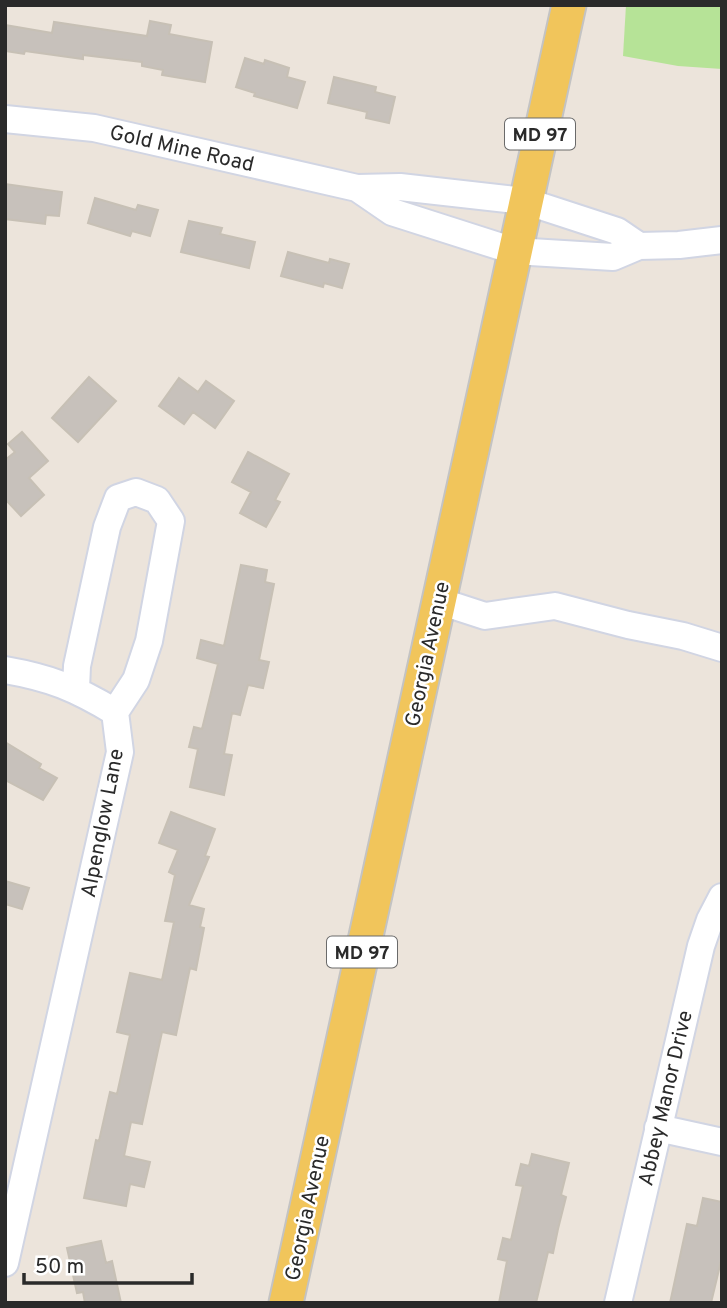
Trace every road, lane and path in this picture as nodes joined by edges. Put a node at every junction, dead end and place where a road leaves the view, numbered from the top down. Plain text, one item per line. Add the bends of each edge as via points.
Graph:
1 (569, 5) edge
2 (5, 119) edge
3 (357, 188) junction
4 (525, 201) junction
5 (722, 240) edge
6 (639, 246) junction
7 (514, 251) junction
8 (439, 601) junction
9 (722, 648) edge
10 (5, 670) edge
11 (76, 689) junction
12 (115, 712) junction
13 (722, 897) edge
14 (658, 1128) junction
15 (722, 1142) edge
16 (5, 1263) edge
17 (286, 1303) edge
18 (618, 1303) edge

1 - 4 main road, Georgia Avenue / MD 97
2 - 3 street, Gold Mine Road via 94,128
3 - 4 street, Gold Mine Road via 400,187
3 - 7 street, Gold Mine Road via 392,212
4 - 6 street, Gold Mine Road via 617,231
4 - 7 main road, Georgia Avenue / MD 97
5 - 6 street, Gold Mine Road
6 - 7 street, Gold Mine Road via 613,257
7 - 8 main road, Georgia Avenue / MD 97
8 - 9 street via 485,616 555,606
8 - 17 main road, Georgia Avenue / MD 97
10 - 11 street
11 - 12 street
11 - 12 street via 107,527 118,498 136,492 156,500 171,521 149,640 136,680
12 - 16 street, Alpenglow Lane via 120,751
13 - 14 street, Abbey Manor Drive via 701,946
14 - 15 street
14 - 18 street, Abbey Manor Drive

